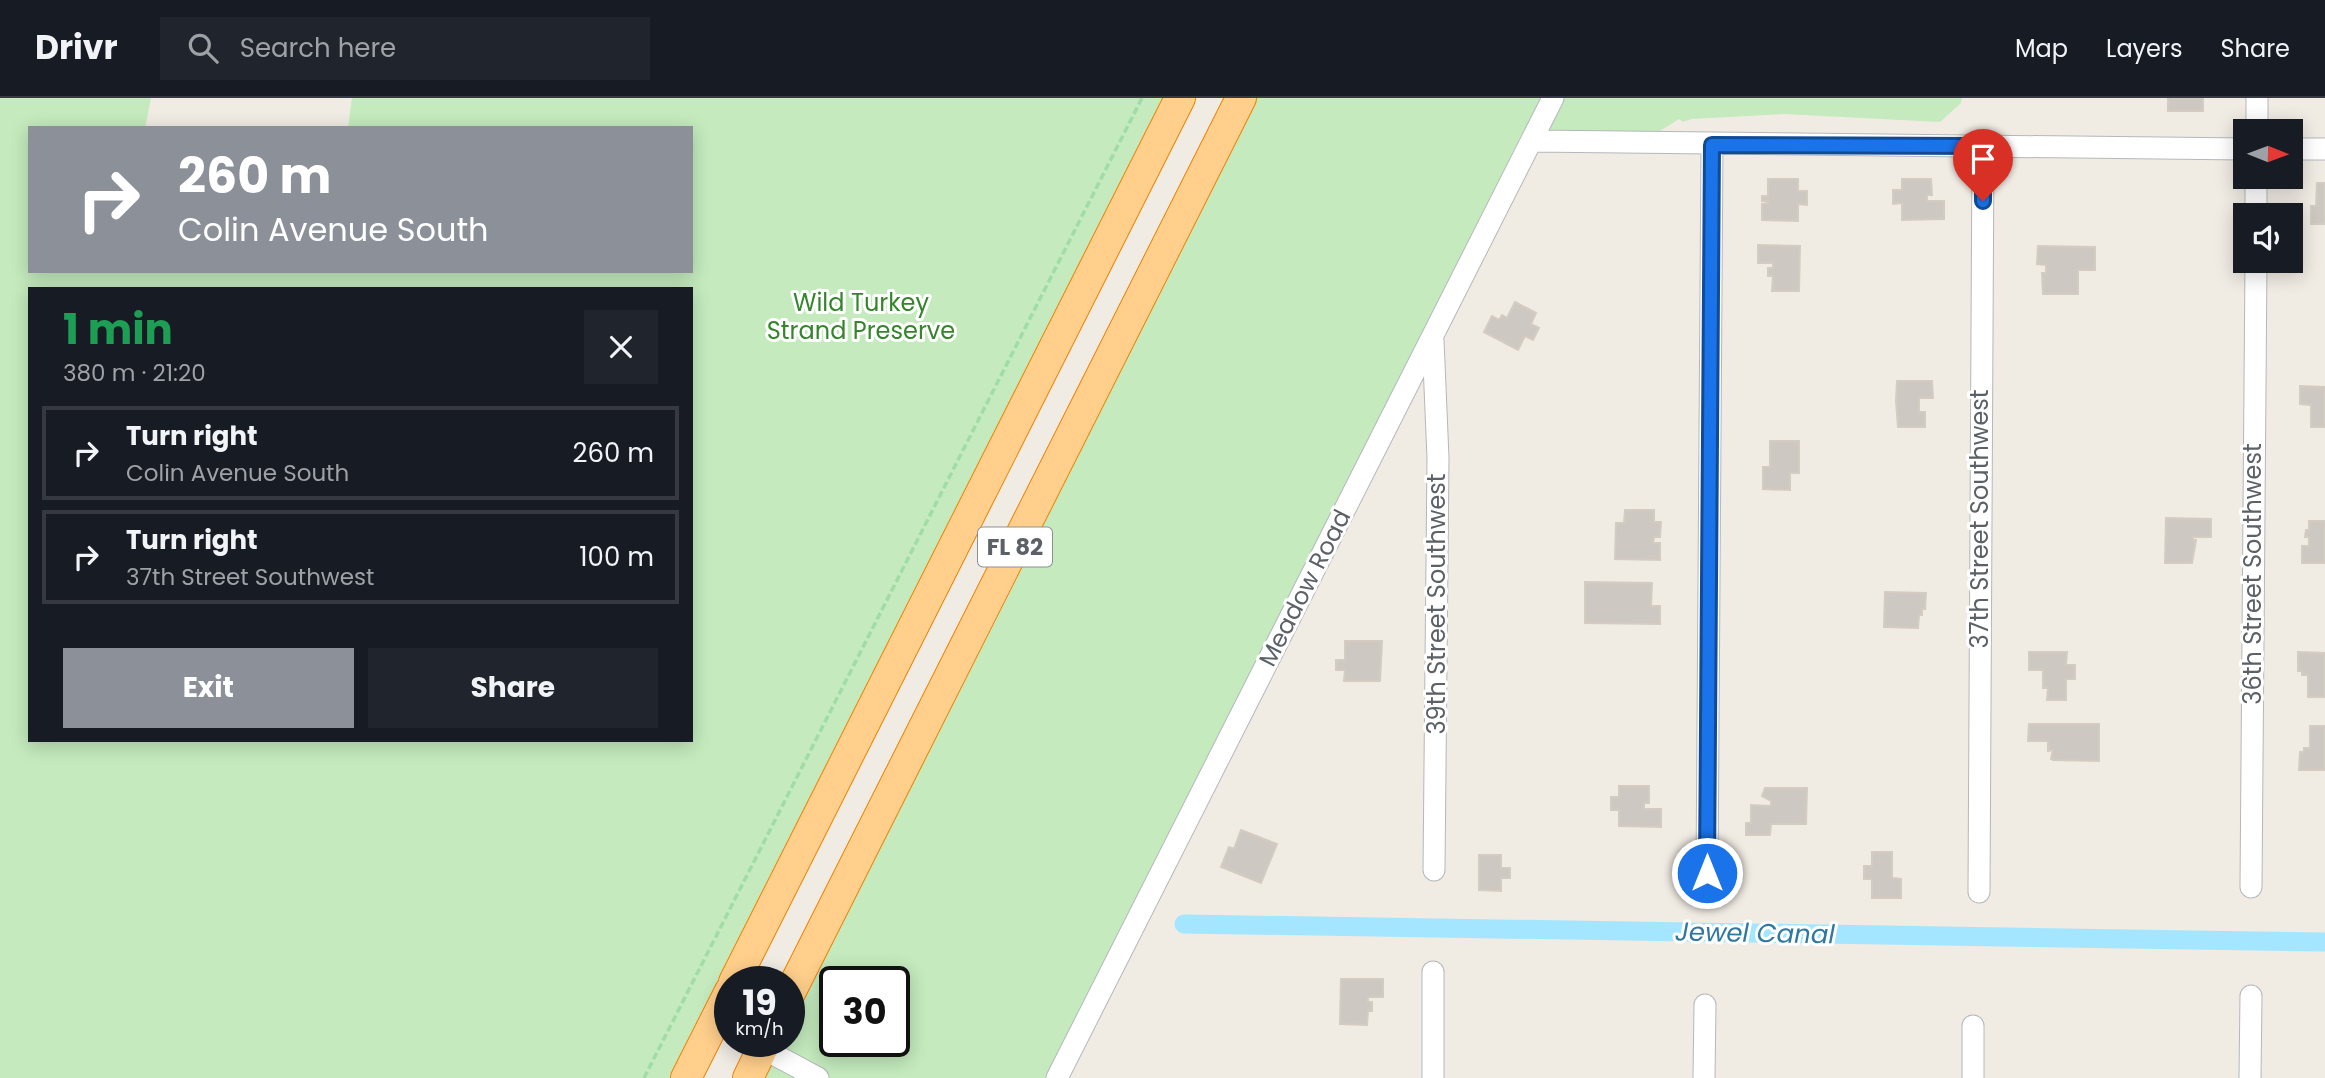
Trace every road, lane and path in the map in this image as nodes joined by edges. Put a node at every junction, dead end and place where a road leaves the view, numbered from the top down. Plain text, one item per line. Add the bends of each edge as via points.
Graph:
1 (1142, 98) edge
2 (1180, 98) edge
3 (1218, 98) edge
4 (1241, 98) edge
5 (1553, 98) edge
6 (2257, 98) edge
7 (2257, 119) edge
8 (1532, 141) junction
9 (1712, 145) junction
10 (1983, 146) junction
11 (2233, 149) edge
12 (2303, 149) edge
13 (2325, 149) edge
14 (2256, 273) edge
15 (1433, 338) junction
16 (1110, 360) junction
17 (1434, 870) dead end
18 (1707, 873) dead end
19 (2251, 887) dead end
20 (1979, 892) dead end
21 (742, 966) edge
22 (804, 966) edge
23 (1433, 972) dead end
24 (2251, 996) dead end
25 (1705, 1005) dead end
26 (1973, 1026) dead end
27 (714, 1038) edge
28 (755, 1057) edge
29 (782, 1057) edge
30 (644, 1078) edge
31 (686, 1078) edge
32 (748, 1078) edge
33 (818, 1078) edge
34 (1057, 1078) edge
35 (1433, 1078) edge
36 (1704, 1078) edge
37 (1973, 1078) edge
38 (2250, 1078) edge

1 - 30 path
2 - 21 highway, FL 82
3 - 16 highway via 1112,311
4 - 16 highway, FL 82
5 - 8 street, Meadow Road
6 - 7 street
8 - 9 street
8 - 15 street, Meadow Road
9 - 10 street
9 - 18 street
10 - 11 street
10 - 20 street, 37th Street Southwest
12 - 13 street
14 - 19 street, 36th Street Southwest
15 - 17 street, 39th Street Southwest via 1438,458
15 - 34 street, Meadow Road
16 - 22 highway, FL 82
23 - 35 street
24 - 38 street
25 - 36 street
26 - 37 street
27 - 31 highway
28 - 32 highway
29 - 33 street

